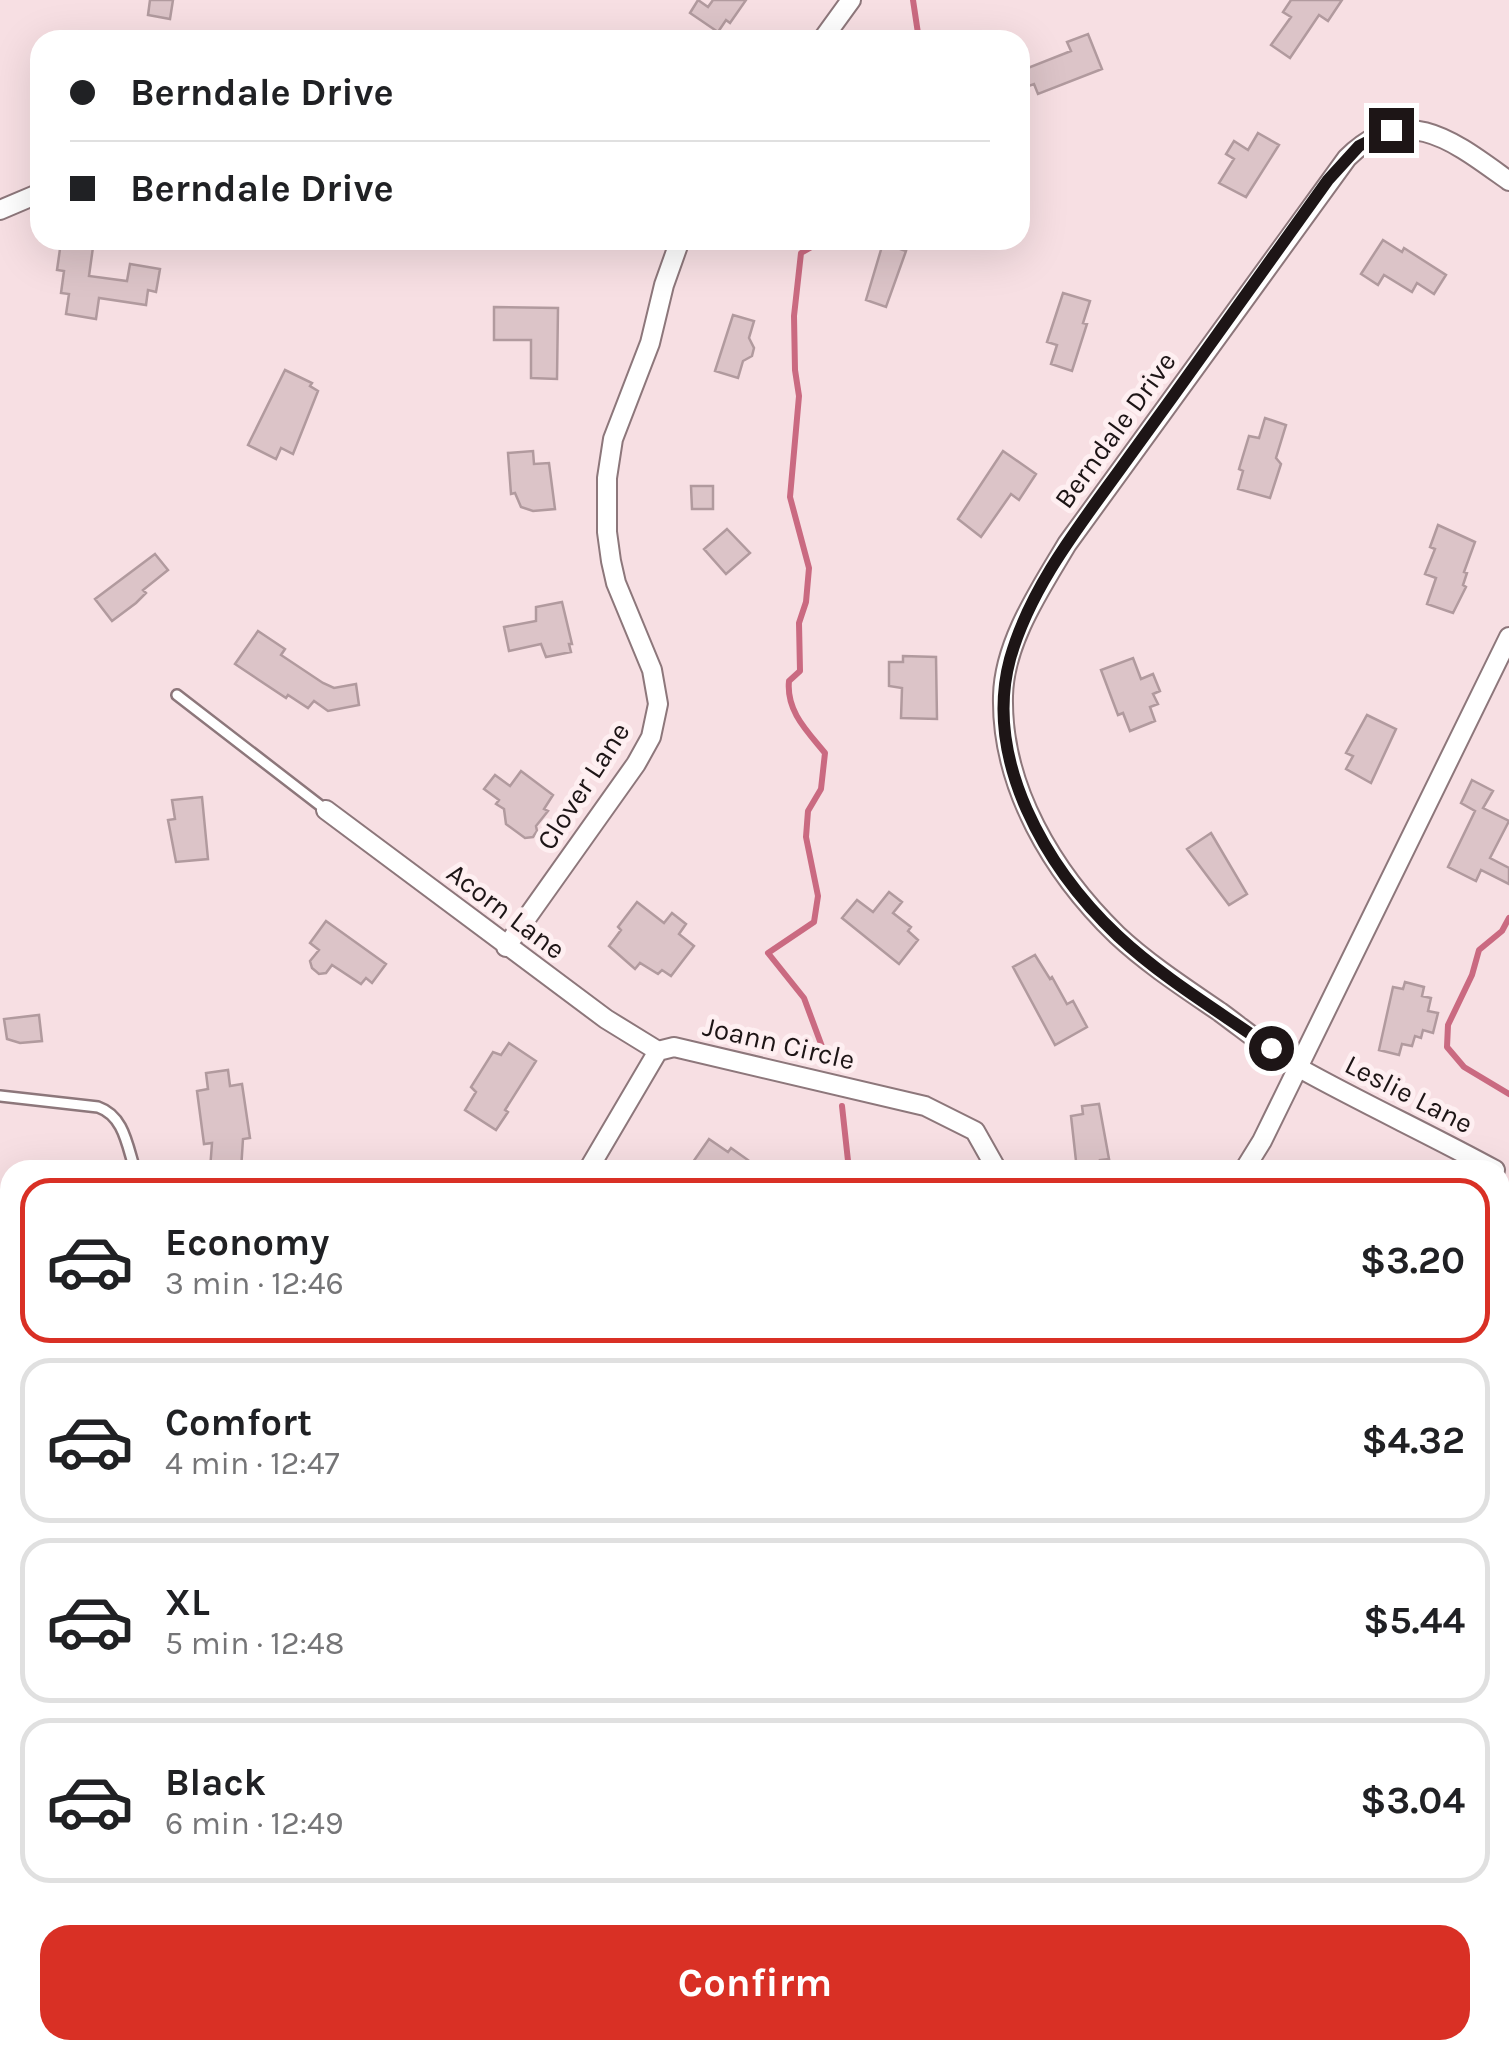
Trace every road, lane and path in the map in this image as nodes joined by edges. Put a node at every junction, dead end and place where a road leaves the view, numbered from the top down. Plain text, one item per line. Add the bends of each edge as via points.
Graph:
1 (852, 0) edge
2 (830, 30) edge
3 (1509, 181) edge
4 (30, 197) edge
5 (0, 210) edge
6 (676, 250) edge
7 (1509, 637) edge
8 (177, 694) dead end
9 (326, 810) joint
10 (506, 946) junction
11 (658, 1051) junction
12 (1297, 1067) junction
13 (0, 1096) edge
14 (132, 1160) edge
15 (594, 1160) edge
16 (991, 1160) edge
17 (1250, 1160) edge
18 (1475, 1160) edge

1 - 2 street
3 - 12 street, Berndale Drive via 1428,132 1391,130 1359,146 1067,544 1011,658 1003,694 1008,759 1061,868 1118,936
4 - 5 street
6 - 10 street, Clover Lane via 613,439 607,478 611,561 658,704 651,737
7 - 12 street
8 - 9 lane
9 - 10 street, Acorn Lane
10 - 11 street, Acorn Lane
11 - 15 street
11 - 16 street, Joann Circle via 674,1047 926,1106 975,1132
12 - 17 street
12 - 18 street, Leslie Lane
13 - 14 lane via 109,1111

